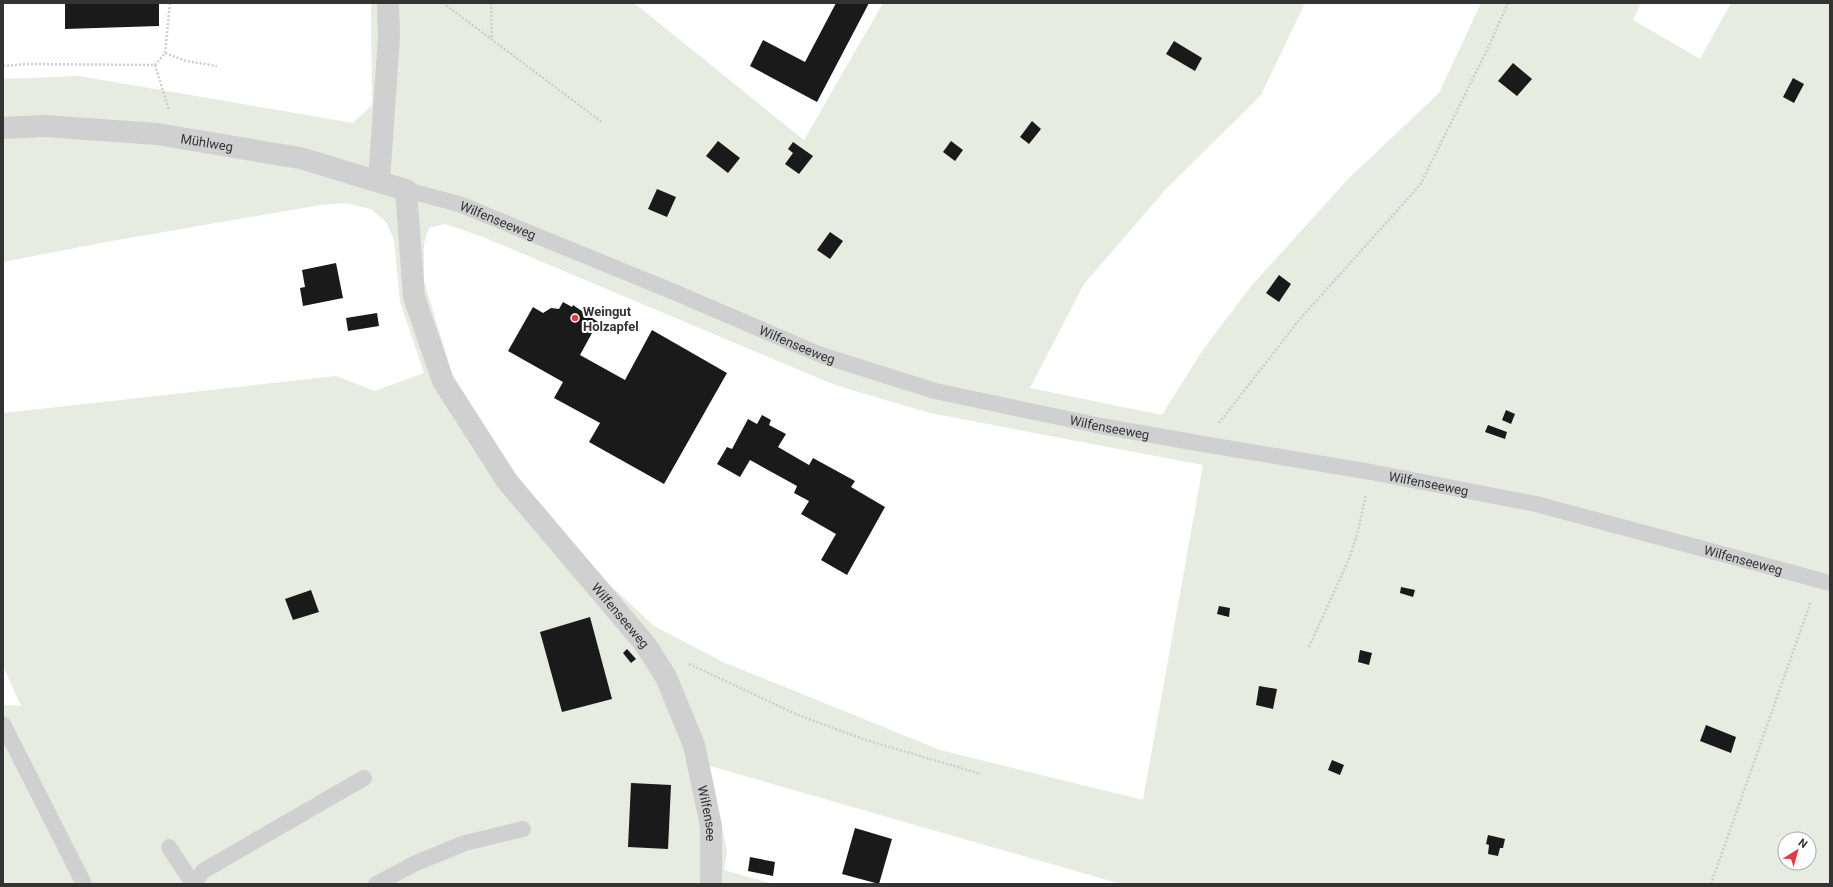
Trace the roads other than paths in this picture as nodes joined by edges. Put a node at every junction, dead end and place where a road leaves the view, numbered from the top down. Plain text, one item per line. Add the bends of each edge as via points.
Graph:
1 (388, 3) edge
2 (3, 128) edge
3 (379, 181) junction
4 (406, 190) junction
5 (1824, 582) edge
6 (3, 724) edge
7 (694, 745) joint
8 (364, 778) dead end
9 (523, 829) dead end
10 (169, 847) dead end
11 (84, 884) edge
12 (194, 884) edge
13 (376, 884) edge
14 (710, 884) edge

1 - 3 street via 389,37
2 - 3 street, Mühlweg via 45,126 157,134 300,158
3 - 4 street, Mühlweg
4 - 5 lane, Wilfenseeweg via 459,204 821,355 935,391 1101,426 1371,472 1536,504
4 - 7 street, Wilfenseeweg via 414,297 443,381 507,481 645,644 666,677
6 - 11 lane
7 - 14 street, Wilfensee via 711,826
8 - 12 lane via 203,871
9 - 13 lane via 465,843 416,863
10 - 12 lane

